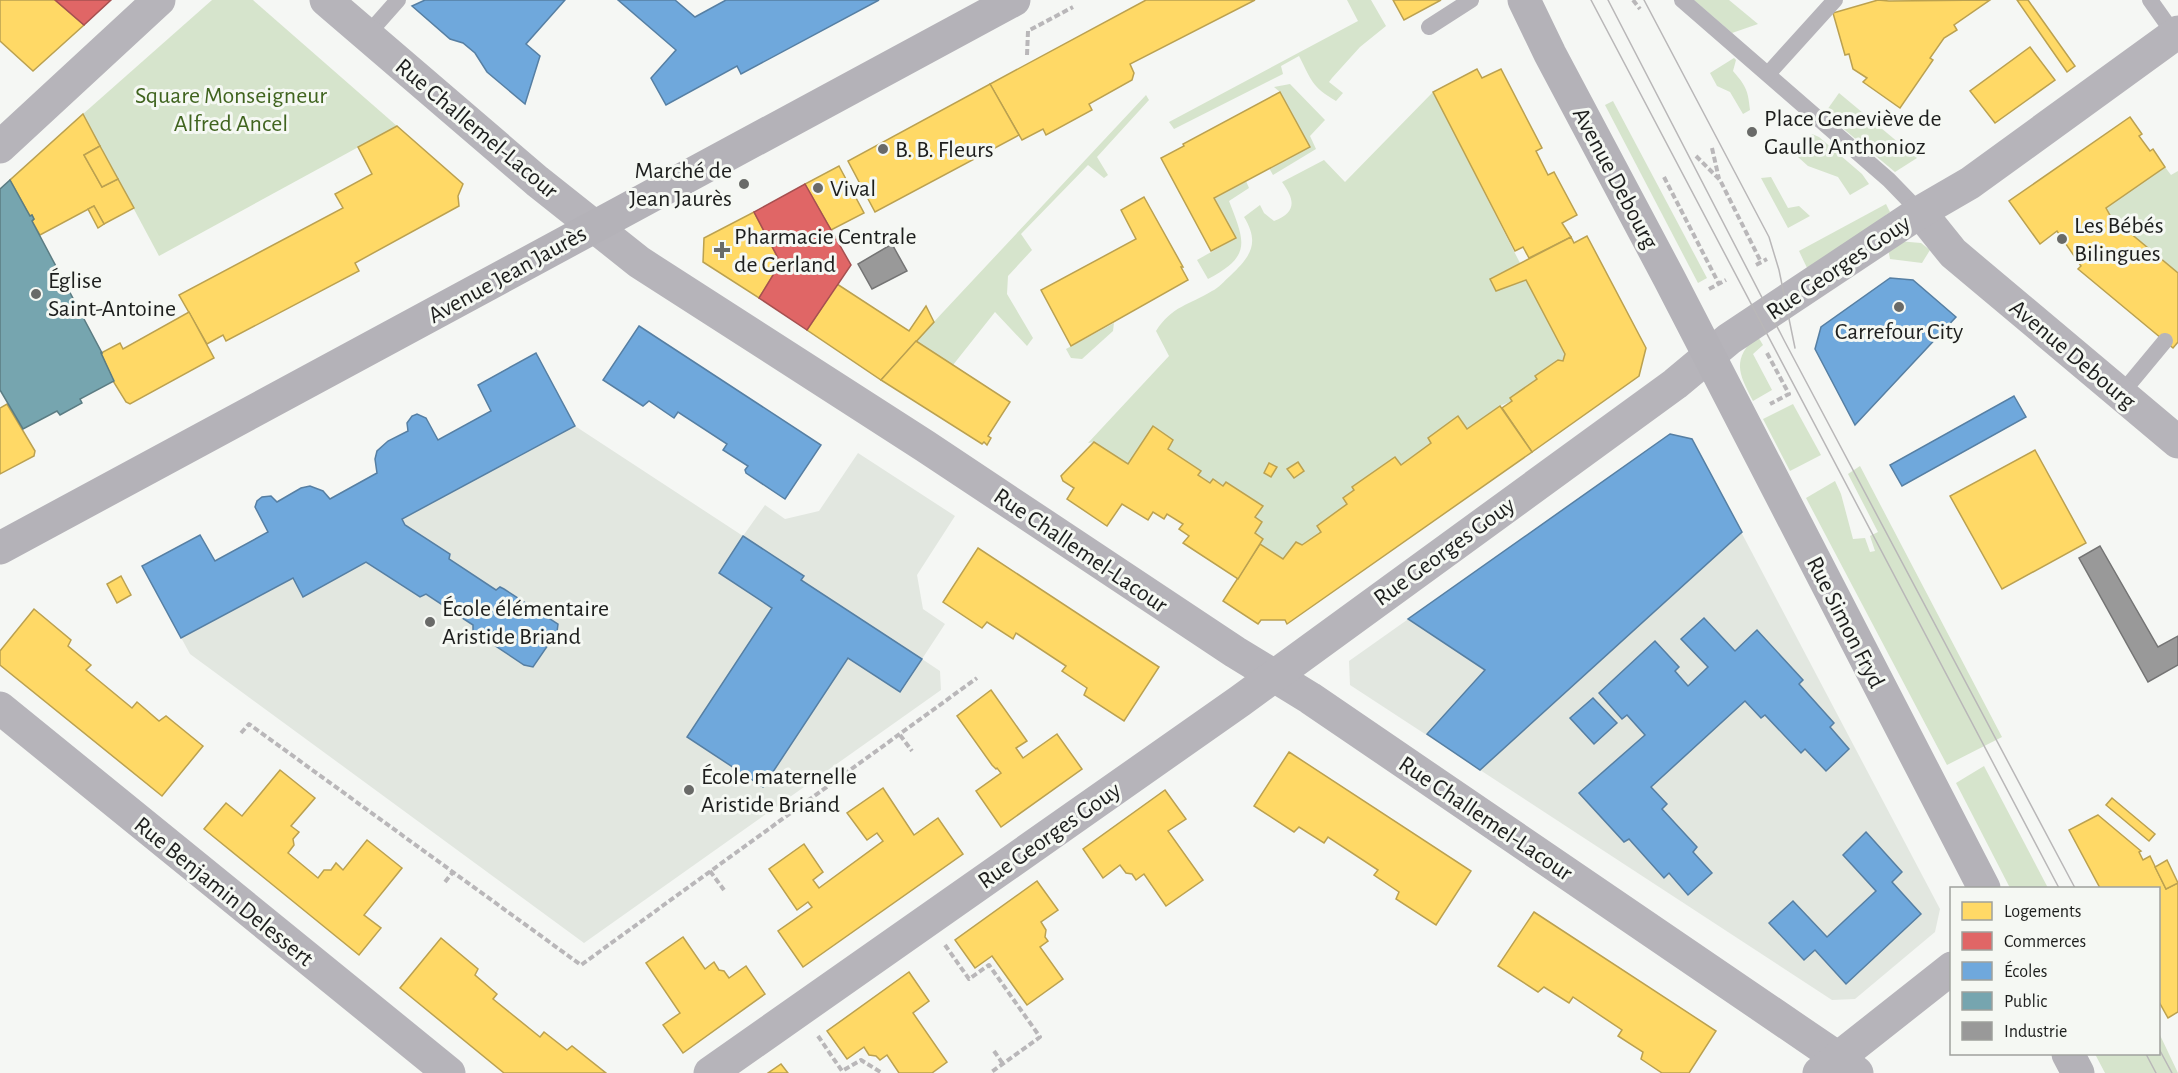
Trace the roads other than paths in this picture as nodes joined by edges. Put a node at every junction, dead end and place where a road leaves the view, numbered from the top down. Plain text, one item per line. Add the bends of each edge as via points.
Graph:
1 (159, 0) edge
2 (326, 0) edge
3 (398, 0) edge
4 (1014, 0) edge
5 (1471, 0) edge
6 (1524, 0) edge
7 (1682, 0) edge
8 (1835, 0) edge
9 (2150, 0) edge
10 (1429, 27) dead end
11 (2176, 33) edge
12 (367, 35) junction
13 (1768, 74) junction
14 (0, 147) edge
15 (1920, 212) junction
16 (595, 226) junction
17 (2165, 341) dead end
18 (1707, 356) junction
19 (2121, 394) junction
20 (2178, 442) edge
21 (0, 548) edge
22 (1272, 676) junction
23 (0, 708) edge
24 (1983, 887) edge
25 (1950, 970) edge
26 (2069, 1055) edge
27 (1838, 1068) edge
28 (449, 1073) edge
29 (710, 1073) edge
30 (2078, 1073) edge

1 - 14 street
2 - 12 street, Rue Challemel-Lacour
3 - 12 lane
4 - 16 main road, Avenue Jean Jaurès
5 - 10 lane
6 - 18 main road, Avenue Debourg
7 - 13 lane
8 - 13 lane
9 - 11 lane
11 - 15 street, Rue Georges Gouy via 1970,183
12 - 16 street, Rue Challemel-Lacour
13 - 15 lane
15 - 18 street, Rue Georges Gouy
15 - 19 street, Avenue Debourg via 1953,253
16 - 21 main road, Avenue Jean Jaurès
16 - 22 street, Rue Challemel-Lacour via 639,262
17 - 19 lane
18 - 22 street, Rue Georges Gouy via 1675,384
18 - 24 main road, Rue Simon Fryd
19 - 20 street, Avenue Debourg
22 - 27 street, Rue Challemel-Lacour via 1310,698
22 - 29 street, Rue Georges Gouy
23 - 28 street, Rue Benjamin Delessert
25 - 27 street
26 - 30 main road

